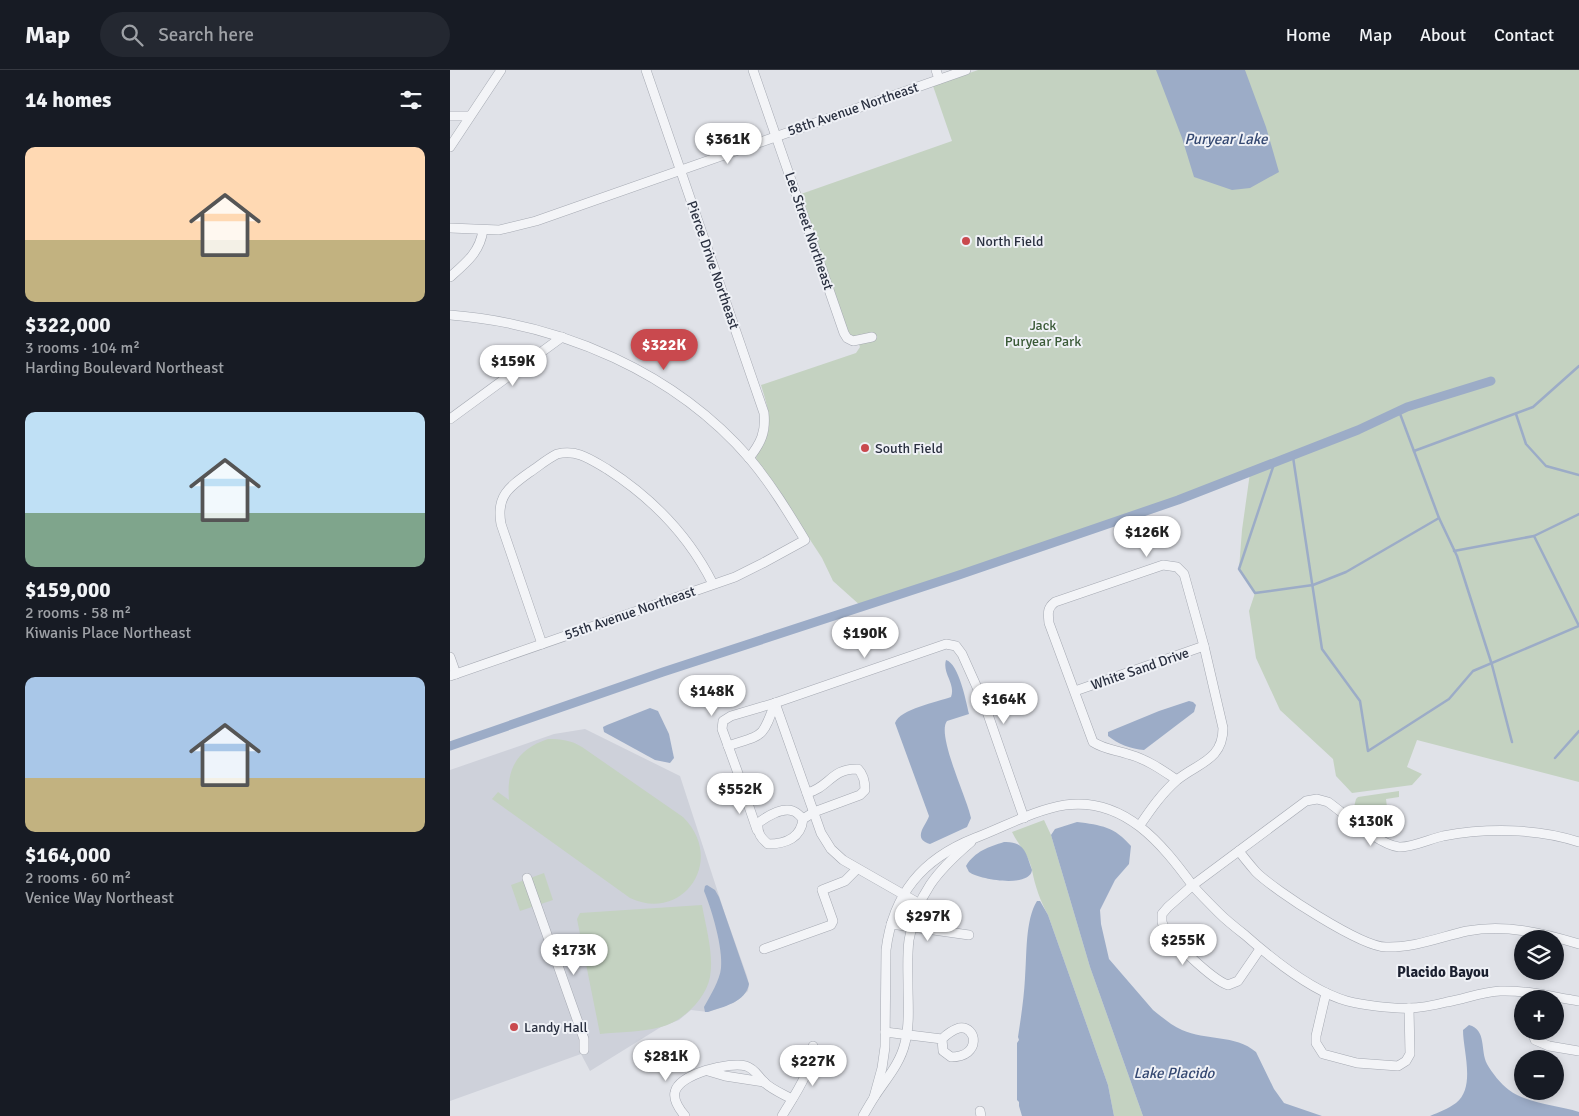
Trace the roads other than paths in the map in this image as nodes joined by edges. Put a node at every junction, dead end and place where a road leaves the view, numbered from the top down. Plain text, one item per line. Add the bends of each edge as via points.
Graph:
1 (501, 70) edge
2 (646, 70) edge
3 (753, 70) edge
4 (936, 70) edge
5 (966, 70) edge
6 (939, 80) junction
7 (450, 116) edge
8 (470, 116) junction
9 (776, 136) junction
10 (450, 147) edge
11 (680, 169) junction
12 (450, 228) edge
13 (484, 230) junction
14 (450, 277) edge
15 (450, 315) edge
16 (562, 337) junction
17 (872, 337) dead end
18 (450, 419) edge
19 (749, 458) junction
20 (713, 584) junction
21 (542, 644) junction
22 (1204, 646) junction
23 (450, 657) edge
24 (453, 675) edge
25 (1075, 691) junction
26 (775, 703) junction
27 (728, 746) junction
28 (739, 776) dead end
29 (1177, 780) junction
30 (744, 792) dead end
31 (807, 793) junction
32 (814, 812) junction
33 (1024, 818) junction
34 (803, 819) junction
35 (1140, 825) junction
36 (758, 830) junction
37 (976, 838) junction
38 (1579, 842) edge
39 (1239, 851) junction
40 (857, 869) junction
41 (527, 878) dead end
42 (1193, 885) junction
43 (902, 895) junction
44 (920, 904) junction
45 (891, 924) junction
46 (912, 928) junction
47 (969, 935) dead end
48 (1579, 944) edge
49 (764, 949) dead end
50 (1260, 949) junction
51 (1326, 993) junction
52 (1514, 993) edge
53 (1564, 999) edge
54 (1579, 1001) edge
55 (1409, 1008) junction
56 (885, 1032) junction
57 (907, 1035) junction
58 (942, 1039) dead end
59 (1536, 1040) edge
60 (813, 1046) dead end
61 (584, 1050) dead end
62 (1579, 1051) edge
63 (708, 1071) junction
64 (764, 1082) junction
65 (874, 1097) junction
66 (792, 1098) junction
67 (685, 1116) edge
68 (782, 1116) edge
69 (863, 1116) edge

1 - 8 street
2 - 11 street, Pierce Drive Northeast
3 - 9 street, Lee Street Northeast
4 - 6 street
5 - 6 street, 58th Avenue Northeast
6 - 9 street, 58th Avenue Northeast
7 - 8 street
8 - 10 street
9 - 11 street, 58th Avenue Northeast
9 - 17 street, Lee Street Northeast via 844,333 853,341
11 - 13 street, 58th Avenue Northeast via 536,221 499,230
11 - 19 street, Pierce Drive Northeast via 764,413 764,432
12 - 13 street, 58th Avenue Northeast
13 - 14 street via 475,253
15 - 16 street via 493,320
16 - 18 street
16 - 19 street via 602,352 666,386 706,417
19 - 20 street, 55th Avenue Northeast via 805,540 747,571
20 - 21 street, 55th Avenue Northeast
20 - 21 street via 670,521 634,488 581,454 557,454 506,491 499,507 501,524
21 - 24 street, 55th Avenue Northeast
22 - 25 street, White Sand Drive
22 - 25 street via 1184,574 1171,565 1055,602 1048,612 1049,622
22 - 29 street via 1223,740 1212,756
23 - 24 street
25 - 29 street via 1093,742 1146,761
26 - 27 street via 764,732
26 - 27 street via 731,716 723,722
26 - 31 street
26 - 33 street via 946,644 956,646 984,703
27 - 28 street
29 - 35 street via 1153,805
30 - 36 street
31 - 32 street
31 - 32 street via 816,791 842,771 858,769 862,774 865,790 860,795
32 - 34 street
32 - 40 street via 831,849
33 - 35 street via 1066,805 1085,805 1120,814
33 - 37 street
34 - 36 street via 790,810 764,818 758,824
34 - 36 street via 798,834 774,844 768,844 761,838
35 - 42 street via 1166,850
37 - 43 street via 940,855
37 - 44 street via 936,876
38 - 39 street via 1519,831 1475,831 1399,847 1384,842 1328,802 1317,799 1306,801
39 - 42 street
39 - 48 street via 1264,879 1300,904 1349,935 1383,948 1406,947 1468,931 1492,929 1518,929
40 - 43 street
40 - 49 street via 845,881 822,890 833,921 831,925
41 - 61 street via 584,1039
42 - 50 street
42 - 50 street via 1162,914 1162,923 1194,961 1228,985 1238,981
43 - 44 street
43 - 45 street
44 - 46 street
45 - 46 street
45 - 56 street via 886,950
46 - 47 street
46 - 57 street
50 - 51 street
51 - 55 street via 1347,1001
51 - 55 street via 1316,1043 1323,1054 1358,1063 1398,1066 1406,1061 1410,1054
52 - 55 street via 1481,993
53 - 54 street
56 - 57 street
56 - 65 street via 882,1068
57 - 58 street
57 - 65 street via 892,1074
59 - 62 street via 1549,1046
60 - 66 street via 809,1068
63 - 64 street
63 - 64 street via 740,1064 754,1070
63 - 67 street via 685,1079 675,1091 674,1097
64 - 66 street
65 - 69 street
66 - 68 street

